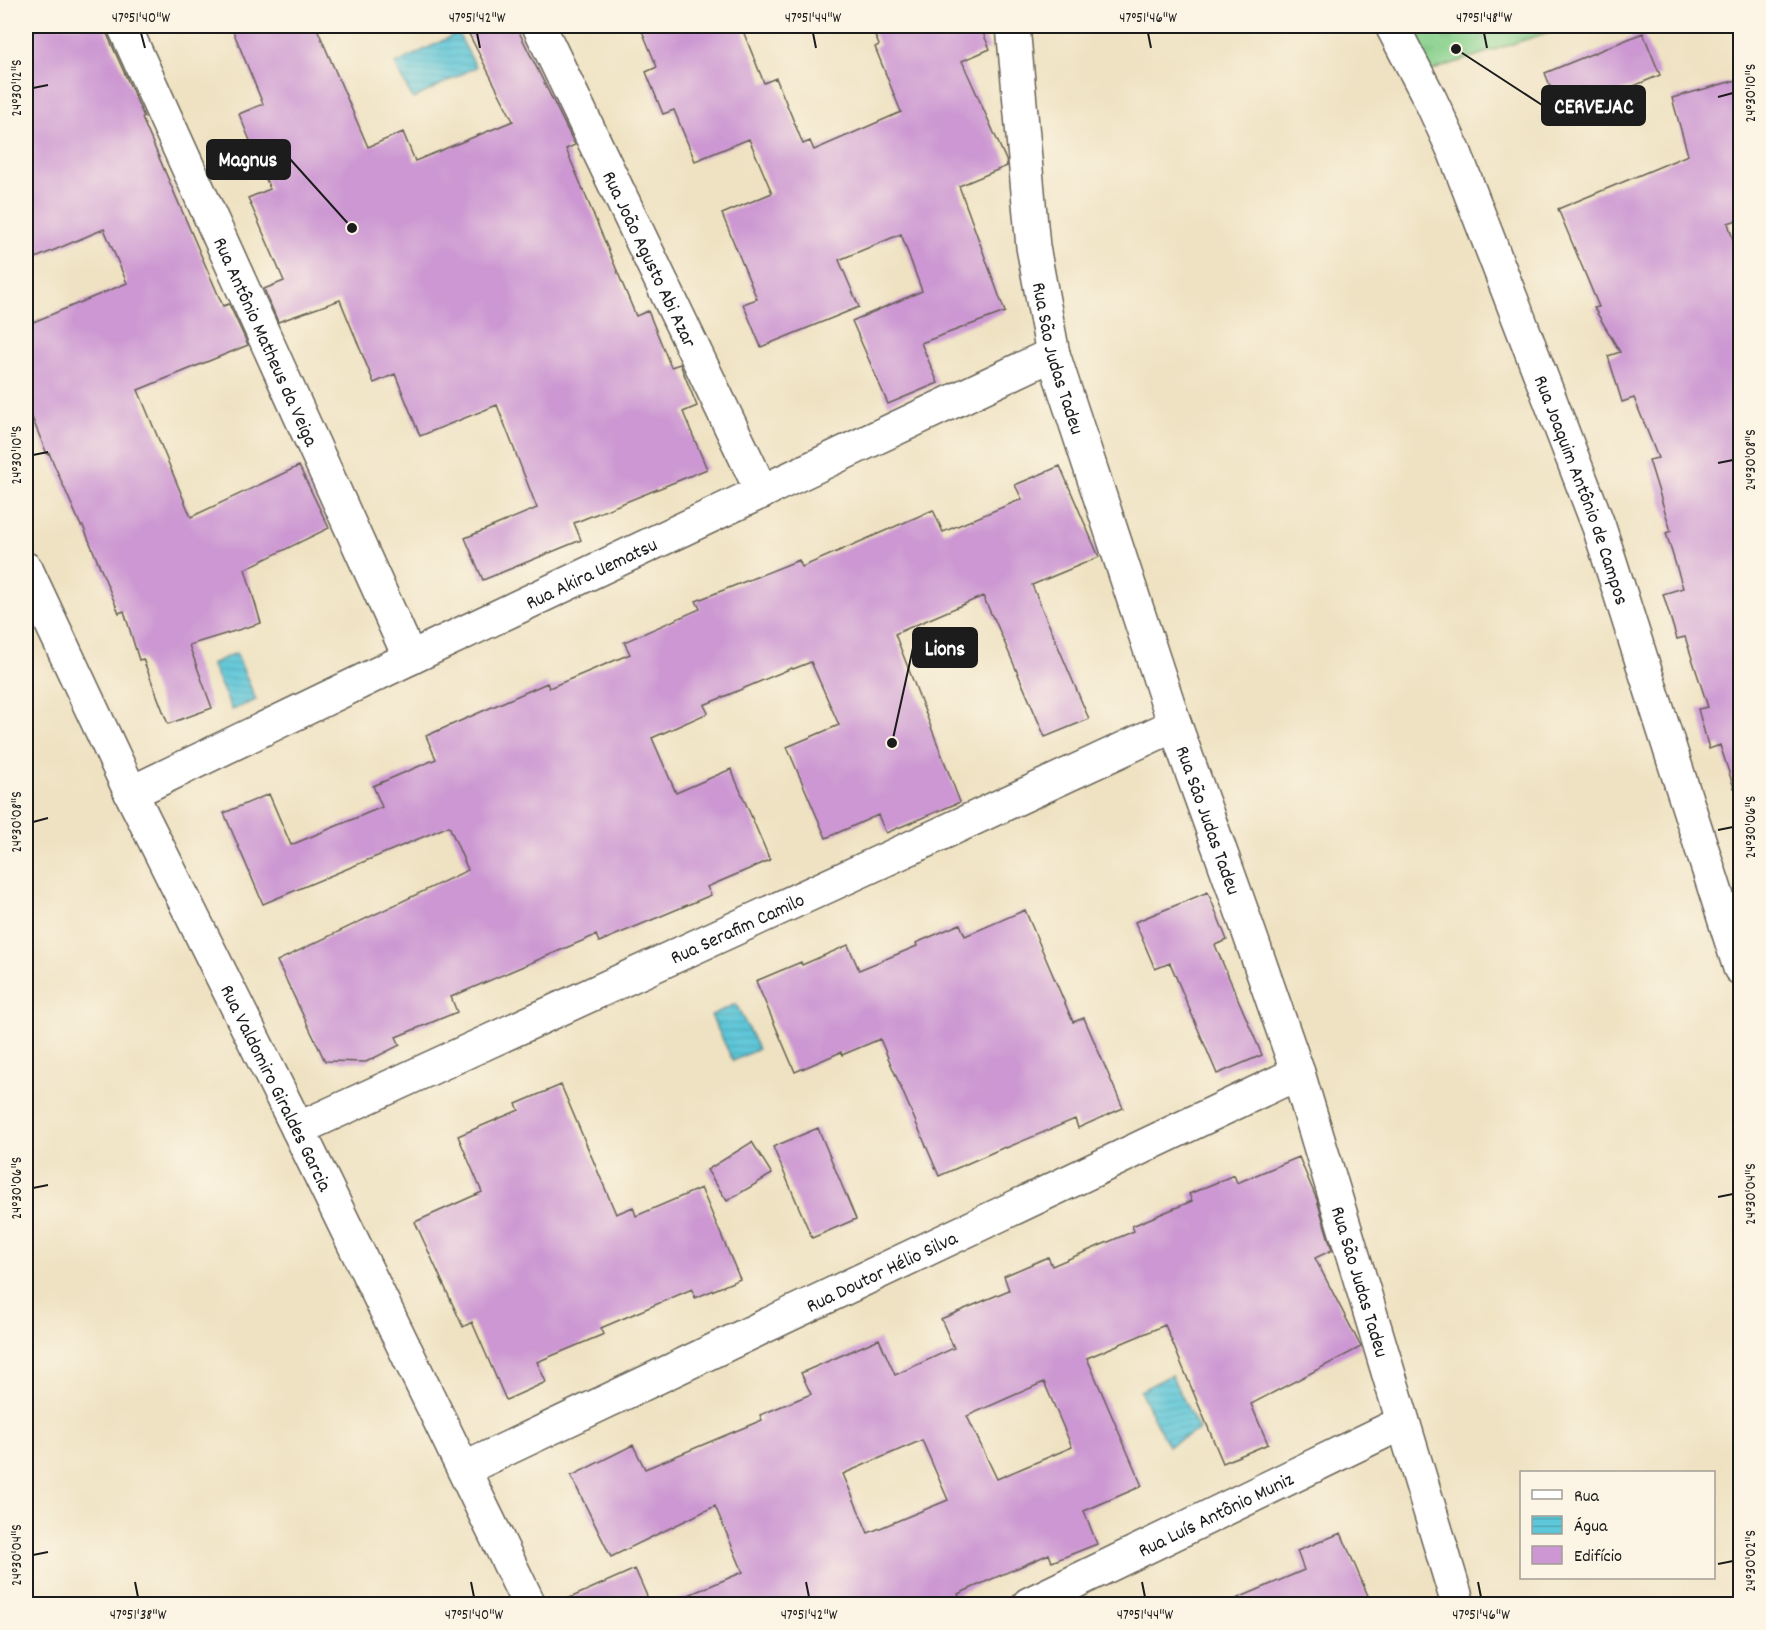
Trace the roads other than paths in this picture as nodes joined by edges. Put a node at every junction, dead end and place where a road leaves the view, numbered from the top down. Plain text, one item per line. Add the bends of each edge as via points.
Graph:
1 (124, 26) edge
2 (539, 26) edge
3 (1013, 26) edge
4 (1392, 26) edge
5 (1053, 354) junction
6 (762, 492) junction
7 (26, 569) edge
8 (410, 658) junction
9 (1175, 725) junction
10 (131, 793) junction
11 (1740, 968) edge
12 (1298, 1073) junction
13 (298, 1129) junction
14 (1402, 1423) junction
15 (464, 1470) junction
16 (528, 1605) edge
17 (1029, 1605) edge
18 (1458, 1605) edge

1 - 8 street, Rua Antônio Matheus da Veiga
2 - 6 street, Rua João Agusto Abi Azar
3 - 5 street, Rua São Judas Tadeu via 1033,247
4 - 11 street, Rua Joaquim Antônio de Campos via 1476,202 1599,526
5 - 6 street, Rua Akira Uematsu
5 - 9 street, Rua São Judas Tadeu
6 - 8 street, Rua Akira Uematsu
7 - 10 street, Rua Valdomiro Giraldes Garcia
8 - 10 street, Rua Akira Uematsu
9 - 12 street, Rua São Judas Tadeu
9 - 13 street, Rua Serafim Camilo
10 - 13 street, Rua Valdomiro Giraldes Garcia
12 - 14 street, Rua São Judas Tadeu
12 - 15 street, Rua Doutor Hélio Silva
13 - 15 street, Rua Valdomiro Giraldes Garcia
14 - 17 street, Rua Luís Antônio Muniz
14 - 18 street, Rua São Judas Tadeu
15 - 16 street, Rua Valdomiro Giraldes Garcia

